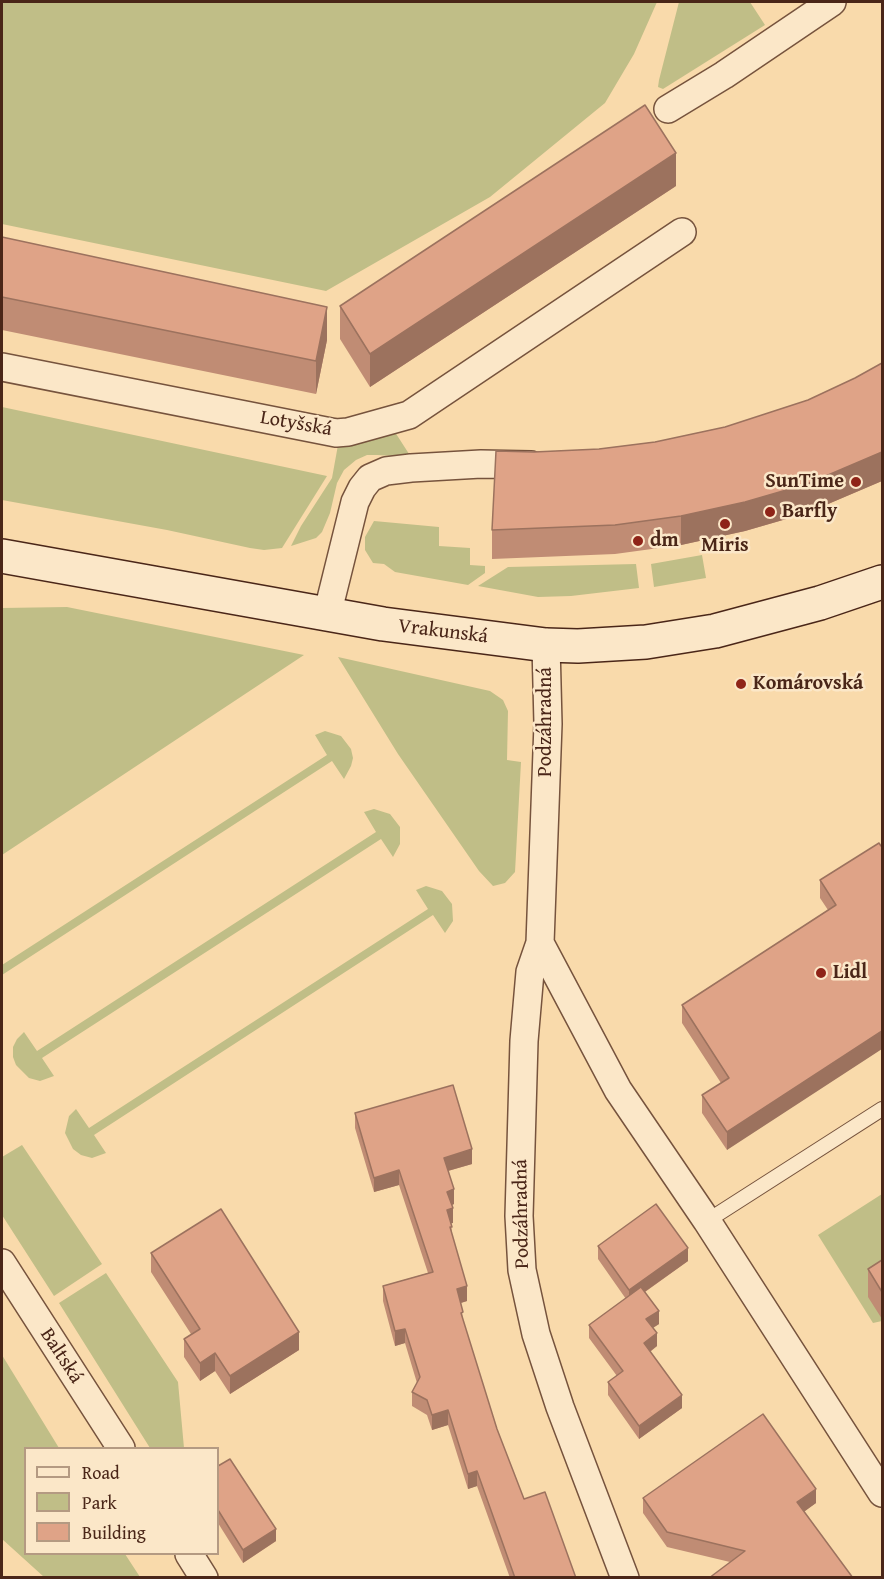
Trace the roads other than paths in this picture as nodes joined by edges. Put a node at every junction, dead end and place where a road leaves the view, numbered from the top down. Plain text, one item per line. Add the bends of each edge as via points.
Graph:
1 (832, 2) edge
2 (668, 109) dead end
3 (682, 232) dead end
4 (2, 367) edge
5 (555, 464) edge
6 (2, 556) edge
7 (882, 582) edge
8 (327, 615) junction
9 (546, 645) junction
10 (540, 943) junction
11 (882, 1109) edge
12 (708, 1221) junction
13 (2, 1263) edge
14 (120, 1447) edge
15 (882, 1493) edge
16 (190, 1555) edge
17 (204, 1578) edge
18 (625, 1578) edge

1 - 2 street
3 - 4 street, Lotyšská via 409,415 348,432 336,433
5 - 8 street via 411,468 386,471 370,478 355,502
6 - 8 street, Vrakunská
7 - 9 street, Vrakunská via 715,631 646,642
8 - 9 street, Vrakunská
9 - 10 street, Podzáhradná via 548,724
10 - 12 street via 618,1090
10 - 18 street, Podzáhradná via 530,972 524,1041 519,1216 522,1270 536,1334 560,1407
11 - 12 lane
12 - 15 street
13 - 14 street, Baltská
16 - 17 street

